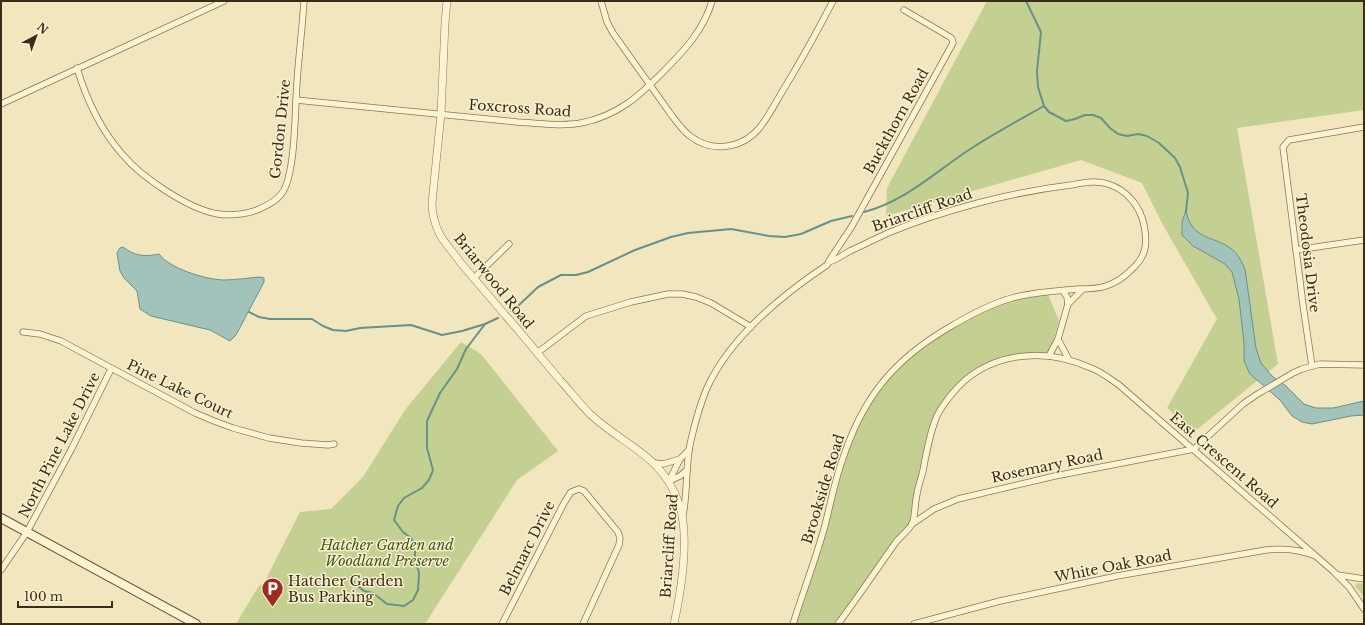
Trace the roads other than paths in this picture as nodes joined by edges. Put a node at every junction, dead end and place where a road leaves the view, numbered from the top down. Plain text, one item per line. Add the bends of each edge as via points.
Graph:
1 (224, 1) edge
2 (304, 1) edge
3 (447, 1) edge
4 (601, 1) edge
5 (712, 1) edge
6 (833, 1) edge
7 (904, 10) dead end
8 (77, 68) junction
9 (649, 86) junction
10 (296, 100) junction
11 (1, 104) edge
12 (441, 114) junction
13 (1364, 127) edge
14 (1364, 240) edge
15 (510, 244) dead end
16 (1296, 250) junction
17 (829, 262) junction
18 (474, 278) junction
19 (1084, 289) junction
20 (1064, 290) junction
21 (1068, 304) junction
22 (751, 327) junction
23 (23, 332) dead end
24 (1058, 339) junction
25 (537, 352) junction
26 (1049, 356) junction
27 (1069, 360) junction
28 (1364, 364) edge
29 (1312, 366) junction
30 (111, 369) junction
31 (334, 444) dead end
32 (1194, 449) junction
33 (689, 450) junction
34 (680, 459) junction
35 (655, 463) junction
36 (687, 470) junction
37 (669, 481) junction
38 (682, 516) junction
39 (1, 518) edge
40 (912, 524) junction
41 (27, 532) junction
42 (1318, 557) junction
43 (1, 570) edge
44 (1338, 575) junction
45 (1364, 580) edge
46 (1364, 609) edge
47 (196, 624) edge
48 (502, 624) edge
49 (583, 624) edge
50 (674, 624) edge
51 (793, 624) edge
52 (838, 624) edge
53 (914, 624) edge

1 - 8 street
2 - 10 street, Gordon Drive
3 - 12 street, Briarwood Road
4 - 9 street via 613,33
5 - 9 street, Foxcross Road via 699,31 681,54
6 - 9 street via 765,120 756,132 743,141 719,147 694,139 679,125
7 - 17 street, Buckthorn Road via 950,37 953,43 852,226
8 - 10 street, Gordon Drive via 94,112 115,146 129,162 181,199 219,214 252,212 275,201 283,193 291,162
8 - 11 street
9 - 12 street, Foxcross Road via 620,108 592,120 573,124 517,122
10 - 12 street, Foxcross Road
12 - 18 street, Briarwood Road via 432,211 434,221 440,235
13 - 16 street, Theodosia Drive via 1289,140 1284,144
14 - 16 street
15 - 18 street
16 - 29 street, Theodosia Drive
17 - 19 street, Briarcliff Road via 888,233 945,213 1028,192 1101,182 1117,188 1135,203 1142,216 1146,247 1140,262 1122,278 1104,287
17 - 22 street, Briarcliff Road
18 - 25 street, Briarwood Road
19 - 20 street, Brookside Road
19 - 21 street
20 - 21 street
20 - 51 street, Brookside Road via 1012,298 976,312 927,341 898,364 877,388 863,410 843,456 824,530
21 - 24 street
22 - 25 street via 696,297 668,294 586,316
22 - 33 street, Briarcliff Road via 730,351 707,388
23 - 30 street, Pine Lake Court via 61,341
24 - 26 street
24 - 27 street
25 - 35 street, Briarwood Road via 589,413
26 - 27 street, East Crescent Road
26 - 40 street, East Crescent Road via 1027,356 997,361 970,376 955,390 935,421
27 - 32 street, East Crescent Road via 1106,376
28 - 29 street via 1329,363
29 - 32 street via 1282,378 1243,404
30 - 31 street, Pine Lake Court via 195,413 234,428 285,441
30 - 41 street, North Pine Lake Drive
32 - 40 street, Rosemary Road via 958,499 934,509
32 - 42 street, East Crescent Road
33 - 34 street, Briarcliff Road
33 - 36 street, Briarcliff Road
34 - 35 street via 663,464
34 - 37 street, Briarcliff Road
35 - 37 street, Briarwood Road
36 - 37 street, Briarcliff Road
36 - 38 street, Briarcliff Road
37 - 38 street, Briarwood Road
38 - 50 street, Briarcliff Road via 683,560
39 - 41 main road
40 - 52 street, Rosemary Road
41 - 43 street, North Pine Lake Drive
41 - 47 main road
42 - 44 street, East Crescent Road
42 - 53 street, White Oak Road via 1292,549 1266,550 1109,578 1000,601
44 - 45 street
44 - 46 street, East Crescent Road via 1350,587
48 - 49 street, Belmarc Drive via 564,503 571,492 579,489 584,491 618,532 620,538

